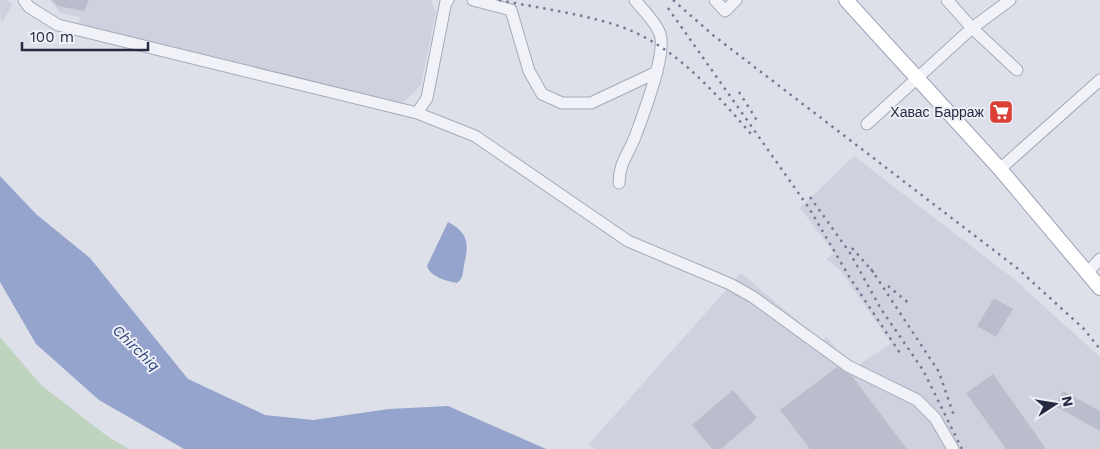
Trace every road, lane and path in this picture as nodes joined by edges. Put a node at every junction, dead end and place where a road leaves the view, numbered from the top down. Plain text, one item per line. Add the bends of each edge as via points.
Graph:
1 (24, 0) edge
2 (448, 0) edge
3 (473, 0) edge
4 (635, 0) edge
5 (715, 0) edge
6 (736, 0) edge
7 (846, 0) edge
8 (856, 0) edge
9 (947, 0) edge
10 (1010, 0) edge
11 (972, 28) junction
12 (1017, 70) dead end
13 (657, 72) junction
14 (921, 77) junction
15 (1100, 80) edge
16 (417, 113) junction
17 (867, 124) dead end
18 (1002, 167) junction
19 (619, 183) dead end
20 (1095, 268) edge
21 (1100, 288) edge
22 (953, 449) edge

1 - 16 street via 29,7 58,25
2 - 16 street via 427,98
3 - 13 street via 511,10 529,71 542,94 562,103 591,103
4 - 13 street via 660,33 663,48
5 - 6 street via 725,11
7 - 14 main road
8 - 14 main road
9 - 11 street
10 - 11 street
11 - 12 street
11 - 14 street
13 - 19 street via 635,138 619,169
14 - 17 street
14 - 18 main road
15 - 18 street
16 - 22 street via 475,136 628,242 730,284 753,297 848,366 917,400 935,418
18 - 20 main road
20 - 21 main road

